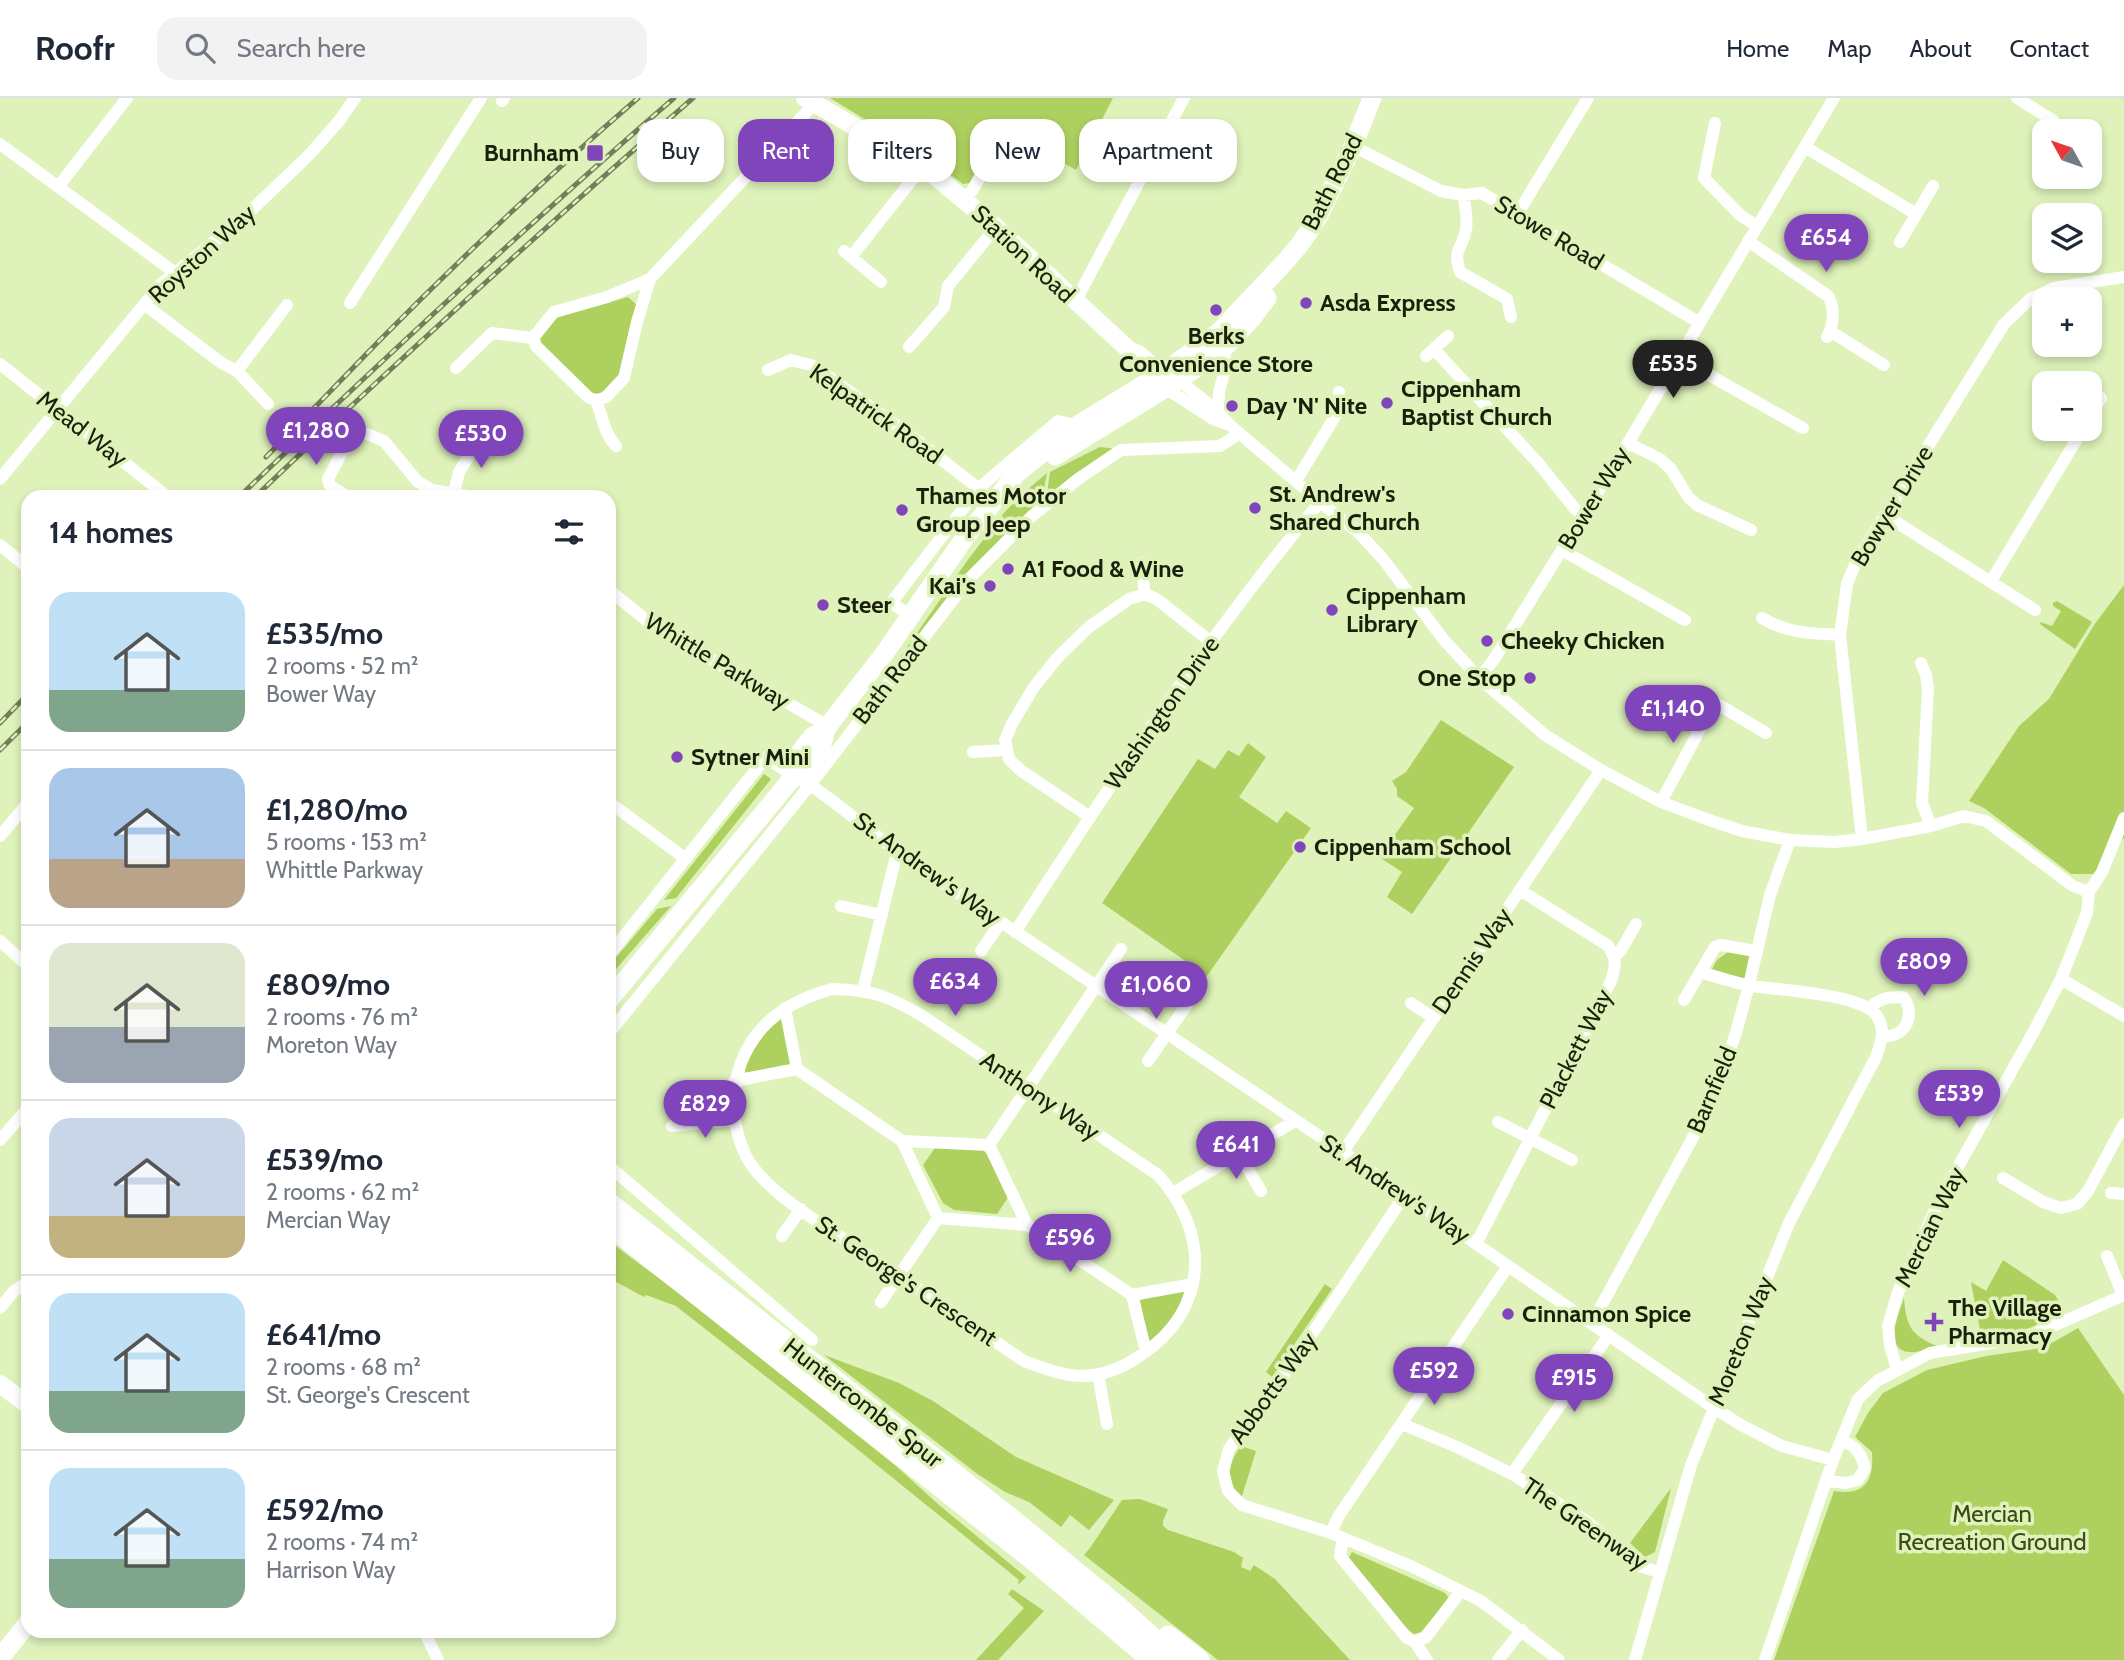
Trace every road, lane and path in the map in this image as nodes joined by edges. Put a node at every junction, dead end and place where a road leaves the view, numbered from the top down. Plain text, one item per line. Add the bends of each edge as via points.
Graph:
1 (127, 98) edge
2 (355, 98) edge
3 (481, 98) edge
4 (1184, 98) edge
5 (1372, 98) edge
6 (1588, 98) edge
7 (1834, 98) edge
8 (2017, 98) edge
9 (810, 101) edge
10 (2051, 119) edge
11 (848, 123) edge
12 (1715, 123) dead end
13 (0, 145) edge
14 (1353, 146) junction
15 (1805, 147) junction
16 (909, 182) edge
17 (942, 182) edge
18 (977, 182) edge
19 (1933, 186) dead end
20 (58, 187) junction
21 (1463, 195) junction
22 (964, 200) junction
23 (1518, 213) junction
24 (1916, 214) junction
25 (1757, 226) junction
26 (996, 227) junction
27 (1748, 241) junction
28 (1900, 242) dead end
29 (1285, 262) junction
30 (174, 272) junction
31 (2124, 276) edge
32 (650, 279) junction
33 (881, 282) dead end
34 (1075, 302) junction
35 (350, 303) dead end
36 (145, 304) junction
37 (287, 305) dead end
38 (1511, 317) dead end
39 (1700, 323) junction
40 (1448, 337) dead end
41 (533, 338) junction
42 (909, 346) dead end
43 (1224, 348) junction
44 (1679, 358) junction
45 (0, 364) edge
46 (1884, 365) dead end
47 (456, 368) dead end
48 (768, 370) dead end
49 (237, 371) junction
50 (1164, 381) junction
51 (1339, 392) dead end
52 (596, 401) junction
53 (268, 404) dead end
54 (59, 409) junction
55 (1218, 412) junction
56 (1073, 428) junction
57 (1803, 428) dead end
58 (1236, 430) junction
59 (481, 436) dead end
60 (2076, 441) edge
61 (1628, 443) junction
62 (616, 446) dead end
63 (0, 479) edge
64 (1296, 481) junction
65 (979, 488) junction
66 (159, 490) edge
67 (337, 490) edge
68 (432, 490) edge
69 (455, 490) edge
70 (998, 498) junction
71 (1320, 502) junction
72 (1885, 515) junction
73 (1584, 516) junction
74 (1751, 530) dead end
75 (0, 545) edge
76 (1562, 550) junction
77 (21, 562) edge
78 (1141, 563) dead end
79 (1991, 581) junction
80 (1145, 594) junction
81 (616, 596) edge
82 (2035, 610) dead end
83 (910, 615) junction
84 (1762, 618) dead end
85 (1685, 620) dead end
86 (1840, 635) junction
87 (1211, 642) junction
88 (1921, 663) dead end
89 (1479, 678) junction
90 (826, 729) junction
91 (1766, 733) dead end
92 (1006, 750) junction
93 (974, 752) dead end
94 (1601, 770) junction
95 (802, 781) junction
96 (1661, 802) junction
97 (616, 807) edge
98 (21, 811) edge
99 (1090, 817) junction
100 (2124, 818) edge
101 (1931, 826) junction
102 (0, 836) edge
103 (1862, 839) junction
104 (1790, 840) junction
105 (897, 852) junction
106 (685, 859) junction
107 (1520, 890) junction
108 (2089, 892) junction
109 (841, 906) dead end
110 (882, 915) junction
111 (1001, 922) junction
112 (1636, 924) dead end
113 (1015, 932) junction
114 (0, 941) edge
115 (616, 946) edge
116 (1121, 949) dead end
117 (981, 951) dead end
118 (1756, 951) junction
119 (1615, 956) junction
120 (21, 960) edge
121 (1700, 972) junction
122 (2061, 979) junction
123 (1749, 985) junction
124 (1097, 987) junction
125 (863, 990) junction
126 (616, 992) edge
127 (1190, 1000) dead end
128 (1684, 1000) dead end
129 (1411, 1003) dead end
130 (785, 1008) junction
131 (1869, 1008) junction
132 (2124, 1016) edge
133 (1434, 1018) junction
134 (616, 1024) edge
135 (1168, 1035) junction
136 (1883, 1037) junction
137 (1148, 1061) dead end
138 (797, 1069) junction
139 (734, 1081) junction
140 (1028, 1088) junction
141 (21, 1116) edge
142 (735, 1120) junction
143 (1295, 1121) junction
144 (1498, 1122) dead end
145 (2124, 1125) edge
146 (672, 1126) dead end
147 (1530, 1138) junction
148 (0, 1140) edge
149 (902, 1140) junction
150 (989, 1145) junction
151 (1343, 1152) junction
152 (1239, 1154) junction
153 (1572, 1160) dead end
154 (616, 1172) edge
155 (2008, 1185) dead end
156 (1261, 1191) dead end
157 (1173, 1192) junction
158 (1404, 1196) junction
159 (616, 1208) edge
160 (801, 1209) junction
161 (938, 1218) junction
162 (1027, 1225) junction
163 (616, 1231) edge
164 (782, 1236) dead end
165 (1476, 1244) junction
166 (2108, 1256) dead end
167 (1508, 1266) junction
168 (899, 1276) junction
169 (1193, 1284) junction
170 (21, 1286) edge
171 (1132, 1295) junction
172 (2124, 1295) edge
173 (881, 1302) dead end
174 (0, 1308) edge
175 (1592, 1323) junction
176 (1609, 1335) junction
177 (812, 1340) dead end
178 (1146, 1352) junction
179 (1897, 1369) junction
180 (1098, 1374) junction
181 (0, 1384) edge
182 (21, 1400) edge
183 (1714, 1408) junction
184 (1107, 1424) dead end
185 (1402, 1424) junction
186 (1841, 1440) junction
187 (1833, 1460) junction
188 (1513, 1474) junction
189 (1828, 1481) junction
190 (1337, 1536) junction
191 (1659, 1572) junction
192 (1461, 1591) junction
193 (1115, 1604) junction
194 (1090, 1606) junction
195 (21, 1629) edge
196 (1522, 1630) junction
197 (427, 1638) edge
198 (1415, 1642) junction
199 (4, 1645) edge
200 (438, 1660) edge
201 (1137, 1660) edge
202 (1152, 1660) edge
203 (1177, 1660) edge
204 (1199, 1660) edge
205 (1427, 1660) edge
206 (1498, 1660) edge
207 (1559, 1660) edge
208 (1635, 1660) edge
209 (1765, 1660) edge

1 - 20 street
2 - 30 street, Royston Way via 309,155 240,221
3 - 35 street
4 - 34 street
5 - 14 main road, Bath Road
6 - 23 street
7 - 15 street, Bower Way
8 - 10 street
9 - 11 street, Station Road
9 - 32 street
12 - 25 street via 1704,178
13 - 20 street
14 - 21 street, Stowe Road via 1441,191
14 - 29 main road, Bath Road via 1318,216
15 - 24 street
15 - 25 street, Bower Way
16 - 33 street via 848,254
17 - 22 street, Station Road
18 - 22 street
19 - 24 street
20 - 30 street
21 - 23 street, Stowe Road via 1482,193
21 - 38 street via 1466,232 1455,257 1460,272 1507,299
22 - 26 street, Station Road
23 - 39 street, Stowe Road
24 - 28 street
25 - 27 street, Bower Way
26 - 34 street, Station Road
26 - 42 street via 948,286 944,307
27 - 39 street, Bower Way
27 - 46 street via 1828,296 1833,304 1829,334
29 - 43 main road, Bath Road via 1273,290
29 - 50 main road, Bath Road via 1219,332
30 - 36 street, Royston Way
31 - 72 street, Bowyer Drive via 2054,288 2030,299 2004,324
32 - 41 street via 554,313
32 - 52 street via 624,378
34 - 50 street, Station Road via 1129,350 1132,360
36 - 49 street
36 - 54 street, Royston Way
37 - 49 street
39 - 44 street, Bower Way
40 - 73 street via 1430,352
41 - 47 street via 492,333
41 - 52 street via 587,397
43 - 50 main road, Bath Road
43 - 55 street via 1226,366
44 - 57 street
44 - 61 street, Bower Way
45 - 54 street, Mead Way
48 - 65 street, Kelpatrick Road via 791,360 814,366
49 - 53 street
50 - 55 street
50 - 56 main road, Bath Road
50 - 58 street via 1213,419
50 - 70 main road, Bath Road
51 - 64 street via 1339,410
52 - 62 street via 607,436
54 - 63 street, Royston Way
54 - 66 street, Mead Way
55 - 58 street
56 - 65 street via 1058,421
56 - 70 main road, Bath Road via 1017,473
58 - 64 street
58 - 95 street, Bath Road via 1220,446 1121,450 1078,478 969,579
59 - 69 street
60 - 79 street
61 - 73 street, Bower Way
61 - 74 street via 1660,458 1697,505
64 - 71 street
65 - 70 street, Kelpatrick Road
65 - 83 street via 891,603
67 - 68 street via 328,479 342,452 362,432 384,441 418,482
70 - 83 main road, Bath Road
71 - 87 street, Washington Drive
71 - 89 street via 1375,550
72 - 79 street
72 - 86 street, Bowyer Drive via 1847,584
73 - 76 street, Bower Way
75 - 77 street
76 - 85 street
76 - 89 street, Bower Way
78 - 80 street
79 - 82 street
80 - 87 street
80 - 92 street via 1129,599 1089,627 1058,657 1013,722
81 - 90 street, Whittle Parkway via 656,628
83 - 90 main road, Bath Road
84 - 86 street via 1793,632
86 - 103 street, Bowyer Drive
87 - 99 street, Washington Drive
88 - 101 street via 1933,687 1922,803
89 - 94 street via 1545,735
90 - 95 main road, Bath Road via 824,746 805,768
91 - 96 street via 1711,701
92 - 93 street
92 - 99 street via 1020,770
94 - 96 street
94 - 107 street, Dennis Way
95 - 105 street, St. Andrew's Way
95 - 106 street, St. Andrew's Way via 766,757
95 - 126 main road, Bath Road
95 - 134 street, Bath Road
96 - 104 street via 1742,831
97 - 106 street
98 - 102 street
99 - 113 street, Washington Drive
100 - 108 street, Mercian Way
101 - 103 street
101 - 108 street via 1964,816 1986,821 2073,886
103 - 104 street
104 - 118 street, Barnfield
105 - 110 street
105 - 111 street, St. Andrew's Way
106 - 115 street
107 - 119 street, Plackett Way via 1597,937
107 - 133 street, Dennis Way
108 - 122 street, Mercian Way via 2087,913
109 - 110 street
110 - 125 street
111 - 113 street, St. Andrew's Way
111 - 117 street
112 - 119 street
113 - 124 street, St. Andrew's Way
114 - 120 street
116 - 124 street
118 - 121 street via 1714,947
118 - 123 street, Barnfield
119 - 147 street, Plackett Way via 1611,981
121 - 123 street
121 - 128 street
122 - 132 street
122 - 179 street, Mercian Way via 1958,1167 1898,1292 1888,1325
123 - 131 street via 1852,1000
123 - 175 street, Barnfield via 1713,1096
124 - 135 street, St. Andrew's Way
124 - 140 street
125 - 130 street, St. George's Crescent via 832,989
125 - 140 street, Anthony Way via 921,1015
127 - 135 street
129 - 133 street
130 - 138 street
130 - 139 street, St. George's Crescent via 757,1032
131 - 136 street via 1876,1014
131 - 136 street, Moreton Way via 1888,997 1903,998 1910,1008 1907,1024 1897,1034
133 - 151 street, Dennis Way
135 - 137 street
135 - 143 street, St. Andrew's Way
136 - 183 street, Moreton Way via 1789,1223
138 - 139 street
138 - 149 street
139 - 142 street, St. George's Crescent
140 - 150 street
140 - 157 street, Anthony Way via 1157,1175
141 - 148 street
142 - 146 street
142 - 160 street, St. George's Crescent via 747,1157 762,1178
143 - 151 street, St. Andrew's Way
143 - 152 street
144 - 147 street
145 - 155 street via 2077,1204 2061,1208
147 - 153 street
147 - 165 street, Plackett Way
149 - 150 street
149 - 161 street
150 - 162 street
151 - 158 street, St. Andrew's Way
152 - 156 street
152 - 157 street
154 - 177 street
157 - 169 street, St. George's Crescent via 1190,1225 1196,1262
158 - 165 street, St. Andrew's Way
158 - 190 street, Abbotts Way via 1229,1449 1223,1471 1228,1491 1242,1505
159 - 193 highway, Huntercombe Spur
160 - 164 street
160 - 168 street, St. George's Crescent
161 - 162 street
161 - 168 street
162 - 171 street
163 - 194 highway, Huntercombe Spur
165 - 167 street, St. Andrew's Way
166 - 172 street
167 - 175 street, St. Andrew's Way
167 - 185 street
168 - 173 street
168 - 180 street, St. George's Crescent via 1024,1362 1057,1373
169 - 171 street
169 - 178 street, St. George's Crescent via 1178,1319
170 - 174 street
171 - 178 street
172 - 179 street via 2028,1337 1930,1353
175 - 176 street, St. Andrew's Way
176 - 183 street, St. Andrew's Way
176 - 188 street, The Greenway
178 - 180 street, St. George's Crescent via 1120,1368
179 - 186 street via 1858,1399
180 - 184 street
181 - 182 street
183 - 187 street, St. Andrew's Way via 1782,1446
183 - 191 street, Moreton Way via 1691,1465
185 - 188 street, The Greenway
185 - 190 street via 1338,1517
186 - 187 street
186 - 189 street via 1861,1454 1865,1468 1858,1480
187 - 189 street
188 - 191 street, The Greenway via 1586,1521 1642,1567
189 - 209 street
190 - 192 street, Abbotts Way
190 - 198 street via 1340,1556
191 - 208 street, Moreton Way
192 - 196 street, Abbotts Way
192 - 198 street via 1426,1637
193 - 203 highway
193 - 204 highway
194 - 201 highway
194 - 202 highway
195 - 199 main road
196 - 206 street
196 - 207 street, Abbotts Way
197 - 200 street
198 - 205 street

